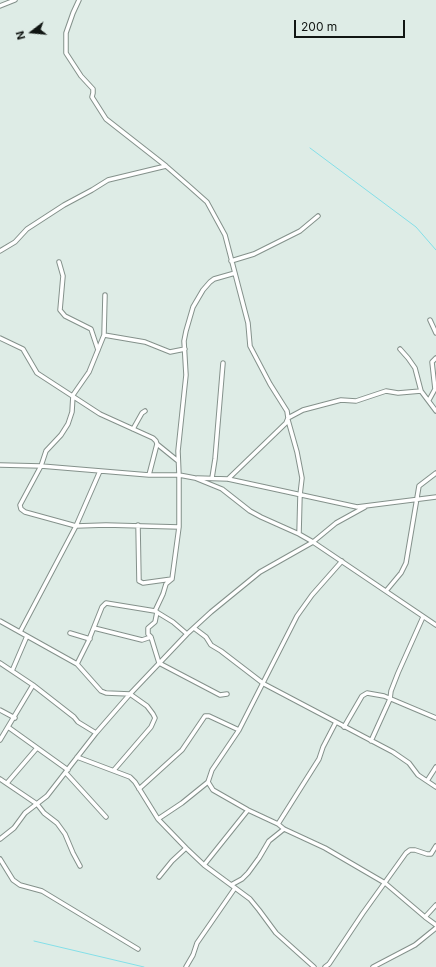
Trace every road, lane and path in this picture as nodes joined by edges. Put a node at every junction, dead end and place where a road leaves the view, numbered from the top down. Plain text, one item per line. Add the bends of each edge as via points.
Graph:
1 (15, 0) edge
2 (79, 0) edge
3 (0, 6) edge
4 (166, 166) junction
5 (318, 216) dead end
6 (0, 251) edge
7 (231, 261) junction
8 (59, 262) dead end
9 (235, 273) junction
10 (105, 295) dead end
11 (430, 320) dead end
12 (436, 333) edge
13 (104, 335) junction
14 (0, 338) edge
15 (185, 349) junction
16 (400, 349) dead end
17 (98, 350) junction
18 (436, 358) edge
19 (224, 363) dead end
20 (421, 391) junction
21 (73, 396) junction
22 (429, 400) junction
23 (145, 411) dead end
24 (436, 411) edge
25 (288, 419) junction
26 (133, 429) junction
27 (158, 444) junction
28 (178, 461) junction
29 (0, 465) edge
30 (41, 466) junction
31 (100, 471) junction
32 (436, 473) edge
33 (149, 475) junction
34 (179, 475) junction
35 (195, 478) junction
36 (212, 478) junction
37 (228, 479) junction
38 (300, 495) junction
39 (436, 498) edge
40 (416, 500) junction
41 (365, 507) junction
42 (138, 525) junction
43 (76, 526) junction
44 (179, 527) junction
45 (299, 534) junction
46 (312, 542) junction
47 (342, 561) junction
48 (172, 579) junction
49 (386, 591) junction
50 (156, 611) junction
51 (424, 617) junction
52 (0, 621) edge
53 (436, 624) edge
54 (94, 628) junction
55 (194, 628) junction
56 (20, 632) junction
57 (70, 633) dead end
58 (187, 634) junction
59 (27, 636) junction
60 (151, 637) junction
61 (90, 639) junction
62 (0, 663) edge
63 (159, 663) junction
64 (77, 664) junction
65 (12, 670) junction
66 (264, 684) junction
67 (33, 685) junction
68 (130, 694) junction
69 (227, 694) dead end
70 (390, 699) junction
71 (0, 710) edge
72 (14, 718) junction
73 (436, 718) edge
74 (336, 722) junction
75 (10, 727) junction
76 (344, 727) junction
77 (239, 730) junction
78 (96, 733) junction
79 (0, 740) edge
80 (371, 741) junction
81 (37, 748) junction
82 (77, 757) junction
83 (436, 767) edge
84 (114, 770) junction
85 (67, 771) junction
86 (0, 779) edge
87 (208, 782) junction
88 (428, 782) junction
89 (7, 784) junction
90 (436, 787) edge
91 (139, 789) junction
92 (37, 804) junction
93 (248, 810) junction
94 (106, 817) dead end
95 (158, 819) junction
96 (278, 824) junction
97 (284, 828) junction
98 (0, 839) edge
99 (436, 846) edge
100 (186, 848) junction
101 (0, 859) edge
102 (204, 865) junction
103 (80, 866) dead end
104 (159, 877) dead end
105 (385, 883) junction
106 (233, 887) junction
107 (436, 905) edge
108 (425, 917) junction
109 (436, 925) edge
110 (436, 928) edge
111 (138, 949) dead end
112 (330, 964) junction
113 (186, 967) edge
114 (314, 967) edge
115 (325, 967) edge
116 (334, 967) edge
117 (373, 967) edge

1 - 3 street
2 - 4 street via 66,33 66,54 93,89 92,97 106,119
4 - 6 street via 108,180 27,229
4 - 7 street via 206,202 225,236
5 - 7 street via 300,231 254,254
7 - 9 street
8 - 17 street via 63,276 60,310 64,316 91,329
9 - 15 street via 214,279 203,290 193,307 184,340
9 - 25 street via 248,323 250,346 285,406
10 - 13 street
11 - 12 street
13 - 15 street via 145,342 170,352
13 - 17 street
14 - 21 street via 23,349 37,373
15 - 28 street via 186,375
16 - 20 street via 415,368
17 - 21 street via 89,372
18 - 22 street via 432,362 435,389
19 - 36 street
20 - 22 street
20 - 25 street via 386,392 356,401 341,400 304,410
21 - 26 street via 100,414
21 - 30 street via 68,424 46,451
22 - 24 street
23 - 26 street
25 - 37 street
25 - 38 street via 302,478
26 - 27 street via 153,438
27 - 28 street
27 - 33 street
28 - 34 street
29 - 30 street
30 - 31 street
30 - 43 street via 20,505 21,510
31 - 33 street
31 - 43 street
32 - 40 street via 419,486
33 - 34 street
34 - 35 street
34 - 44 street
35 - 36 street
35 - 45 street via 222,489 250,511
36 - 37 street
37 - 38 street
38 - 41 street
38 - 45 street
39 - 40 street
40 - 41 street
40 - 49 street via 406,563
41 - 46 street via 336,523
42 - 43 street
42 - 44 street
42 - 48 street via 139,581 143,583
43 - 56 street
44 - 48 street
45 - 46 street
46 - 47 street
46 - 55 street via 260,572
47 - 49 street
47 - 66 street via 297,616
48 - 50 street via 166,584
49 - 51 street
50 - 54 street via 106,603
50 - 58 street
50 - 60 street via 155,622 148,628
51 - 53 street
51 - 70 street via 390,691
52 - 56 street
54 - 60 street via 142,640
54 - 61 street
55 - 58 street
55 - 66 street via 206,637 211,645
56 - 59 street
57 - 61 street
58 - 63 street
59 - 64 street
59 - 65 street
60 - 63 street
61 - 64 street
62 - 65 street
63 - 68 street
63 - 69 street via 220,696
64 - 68 street via 101,691
65 - 67 street
66 - 74 street
66 - 77 street
67 - 72 street
67 - 78 street via 78,722
68 - 78 street
68 - 84 street via 147,706 154,718 151,727
70 - 73 street
70 - 76 street via 365,693
70 - 80 street
71 - 72 street
72 - 75 street
74 - 76 street
74 - 96 street via 319,759
75 - 79 street
75 - 81 street
76 - 80 street
77 - 87 street via 212,770
77 - 91 street via 204,716 182,750
78 - 82 street
80 - 88 street via 409,763 418,775
81 - 85 street
81 - 89 street
82 - 84 street
82 - 85 street
83 - 88 street
84 - 91 street via 130,777
85 - 92 street via 47,796
85 - 94 street
86 - 89 street
87 - 93 street via 213,790
87 - 95 street
88 - 90 street
89 - 92 street
91 - 95 street
92 - 98 street
92 - 103 street via 58,823
93 - 96 street
93 - 102 street
95 - 100 street
96 - 97 street
97 - 105 street via 325,848
97 - 106 street via 269,842 248,873
99 - 105 street via 431,854 410,850
100 - 102 street
100 - 104 street
101 - 111 street via 13,880 42,891
102 - 106 street
105 - 108 street
105 - 112 street
106 - 113 street via 196,943
106 - 114 street via 250,900 282,940
107 - 108 street
108 - 109 street
110 - 117 street via 415,945
112 - 115 street
112 - 116 street

